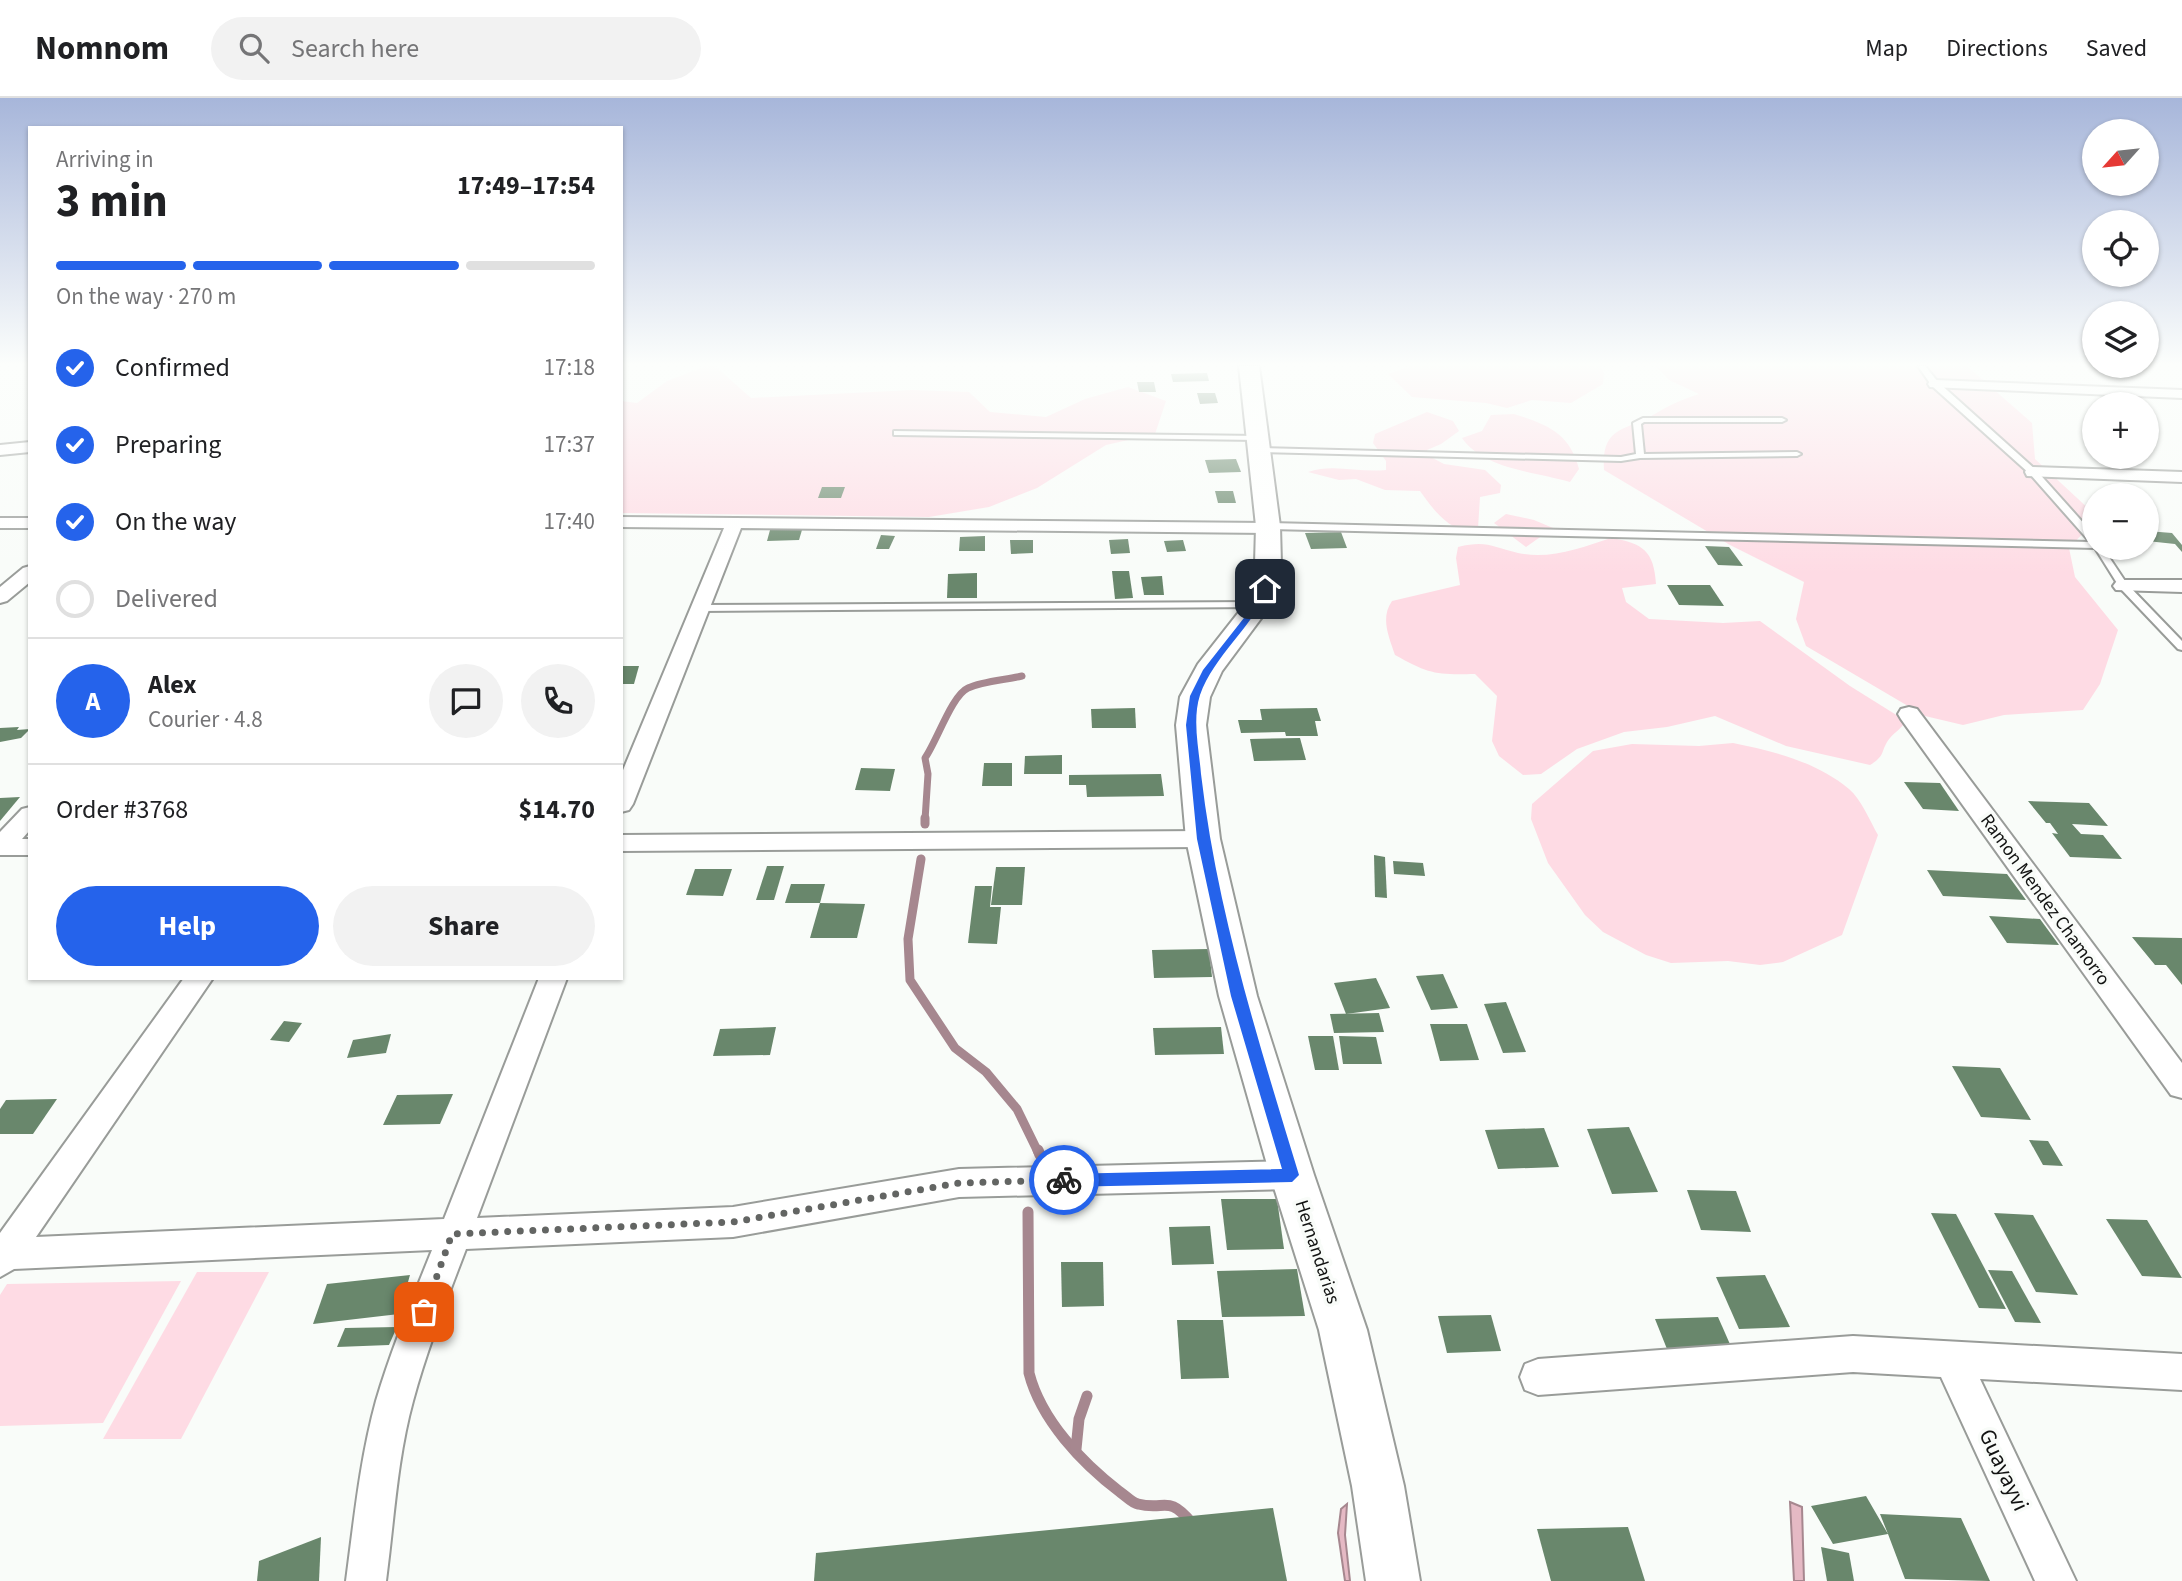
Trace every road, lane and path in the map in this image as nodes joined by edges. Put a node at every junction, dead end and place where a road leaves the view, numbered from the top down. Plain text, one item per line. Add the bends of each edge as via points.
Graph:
1 (970, 435) edge
2 (1258, 435) edge
3 (1638, 435) edge
4 (1992, 435) edge
5 (1259, 444) junction
6 (28, 447) edge
7 (0, 450) edge
8 (1797, 454) dead end
9 (1640, 456) junction
10 (2033, 472) junction
11 (2182, 477) edge
12 (623, 522) edge
13 (735, 522) junction
14 (0, 523) edge
15 (28, 523) edge
16 (1268, 527) junction
17 (2082, 528) edge
18 (2082, 543) edge
19 (2107, 560) edge
20 (28, 574) edge
21 (2123, 586) junction
22 (2182, 586) edge
23 (0, 597) edge
24 (1258, 605) junction
25 (700, 608) junction
26 (2182, 647) edge
27 (1909, 714) dead end
28 (623, 799) edge
29 (28, 817) edge
30 (1203, 839) junction
31 (623, 843) edge
32 (0, 847) edge
33 (28, 847) edge
34 (198, 980) edge
35 (551, 980) edge
36 (2182, 1086) edge
37 (1292, 1175) junction
38 (452, 1234) junction
39 (2, 1256) edge
40 (1952, 1360) junction
41 (2182, 1372) edge
42 (1538, 1377) dead end
43 (366, 1581) edge
44 (1392, 1581) edge
45 (2056, 1581) edge

1 - 5 lane
2 - 5 street, Hernandarias
3 - 9 lane
4 - 10 lane
5 - 9 lane via 1607,459
5 - 16 street, Hernandarias
6 - 7 street
8 - 9 lane
10 - 11 street
10 - 17 lane
12 - 13 street
13 - 16 street
13 - 25 street
14 - 15 street
16 - 18 lane
16 - 24 street, Hernandarias via 1265,589
19 - 21 lane
20 - 23 street
21 - 22 street
21 - 26 lane
24 - 25 lane
24 - 30 street, Hernandarias via 1208,670 1195,696 1191,725
25 - 28 street
27 - 36 street, Ramon Mendez Chamorro
29 - 32 street
30 - 31 street
30 - 37 street, Hernandarias via 1238,996
32 - 33 street
34 - 39 street
35 - 38 street
37 - 38 street via 959,1183 733,1222
37 - 44 street, Hernandarias via 1343,1330 1378,1486
38 - 39 street
38 - 43 street via 394,1403
40 - 41 street
40 - 42 street via 1853,1353
40 - 45 street, Guayayvi

